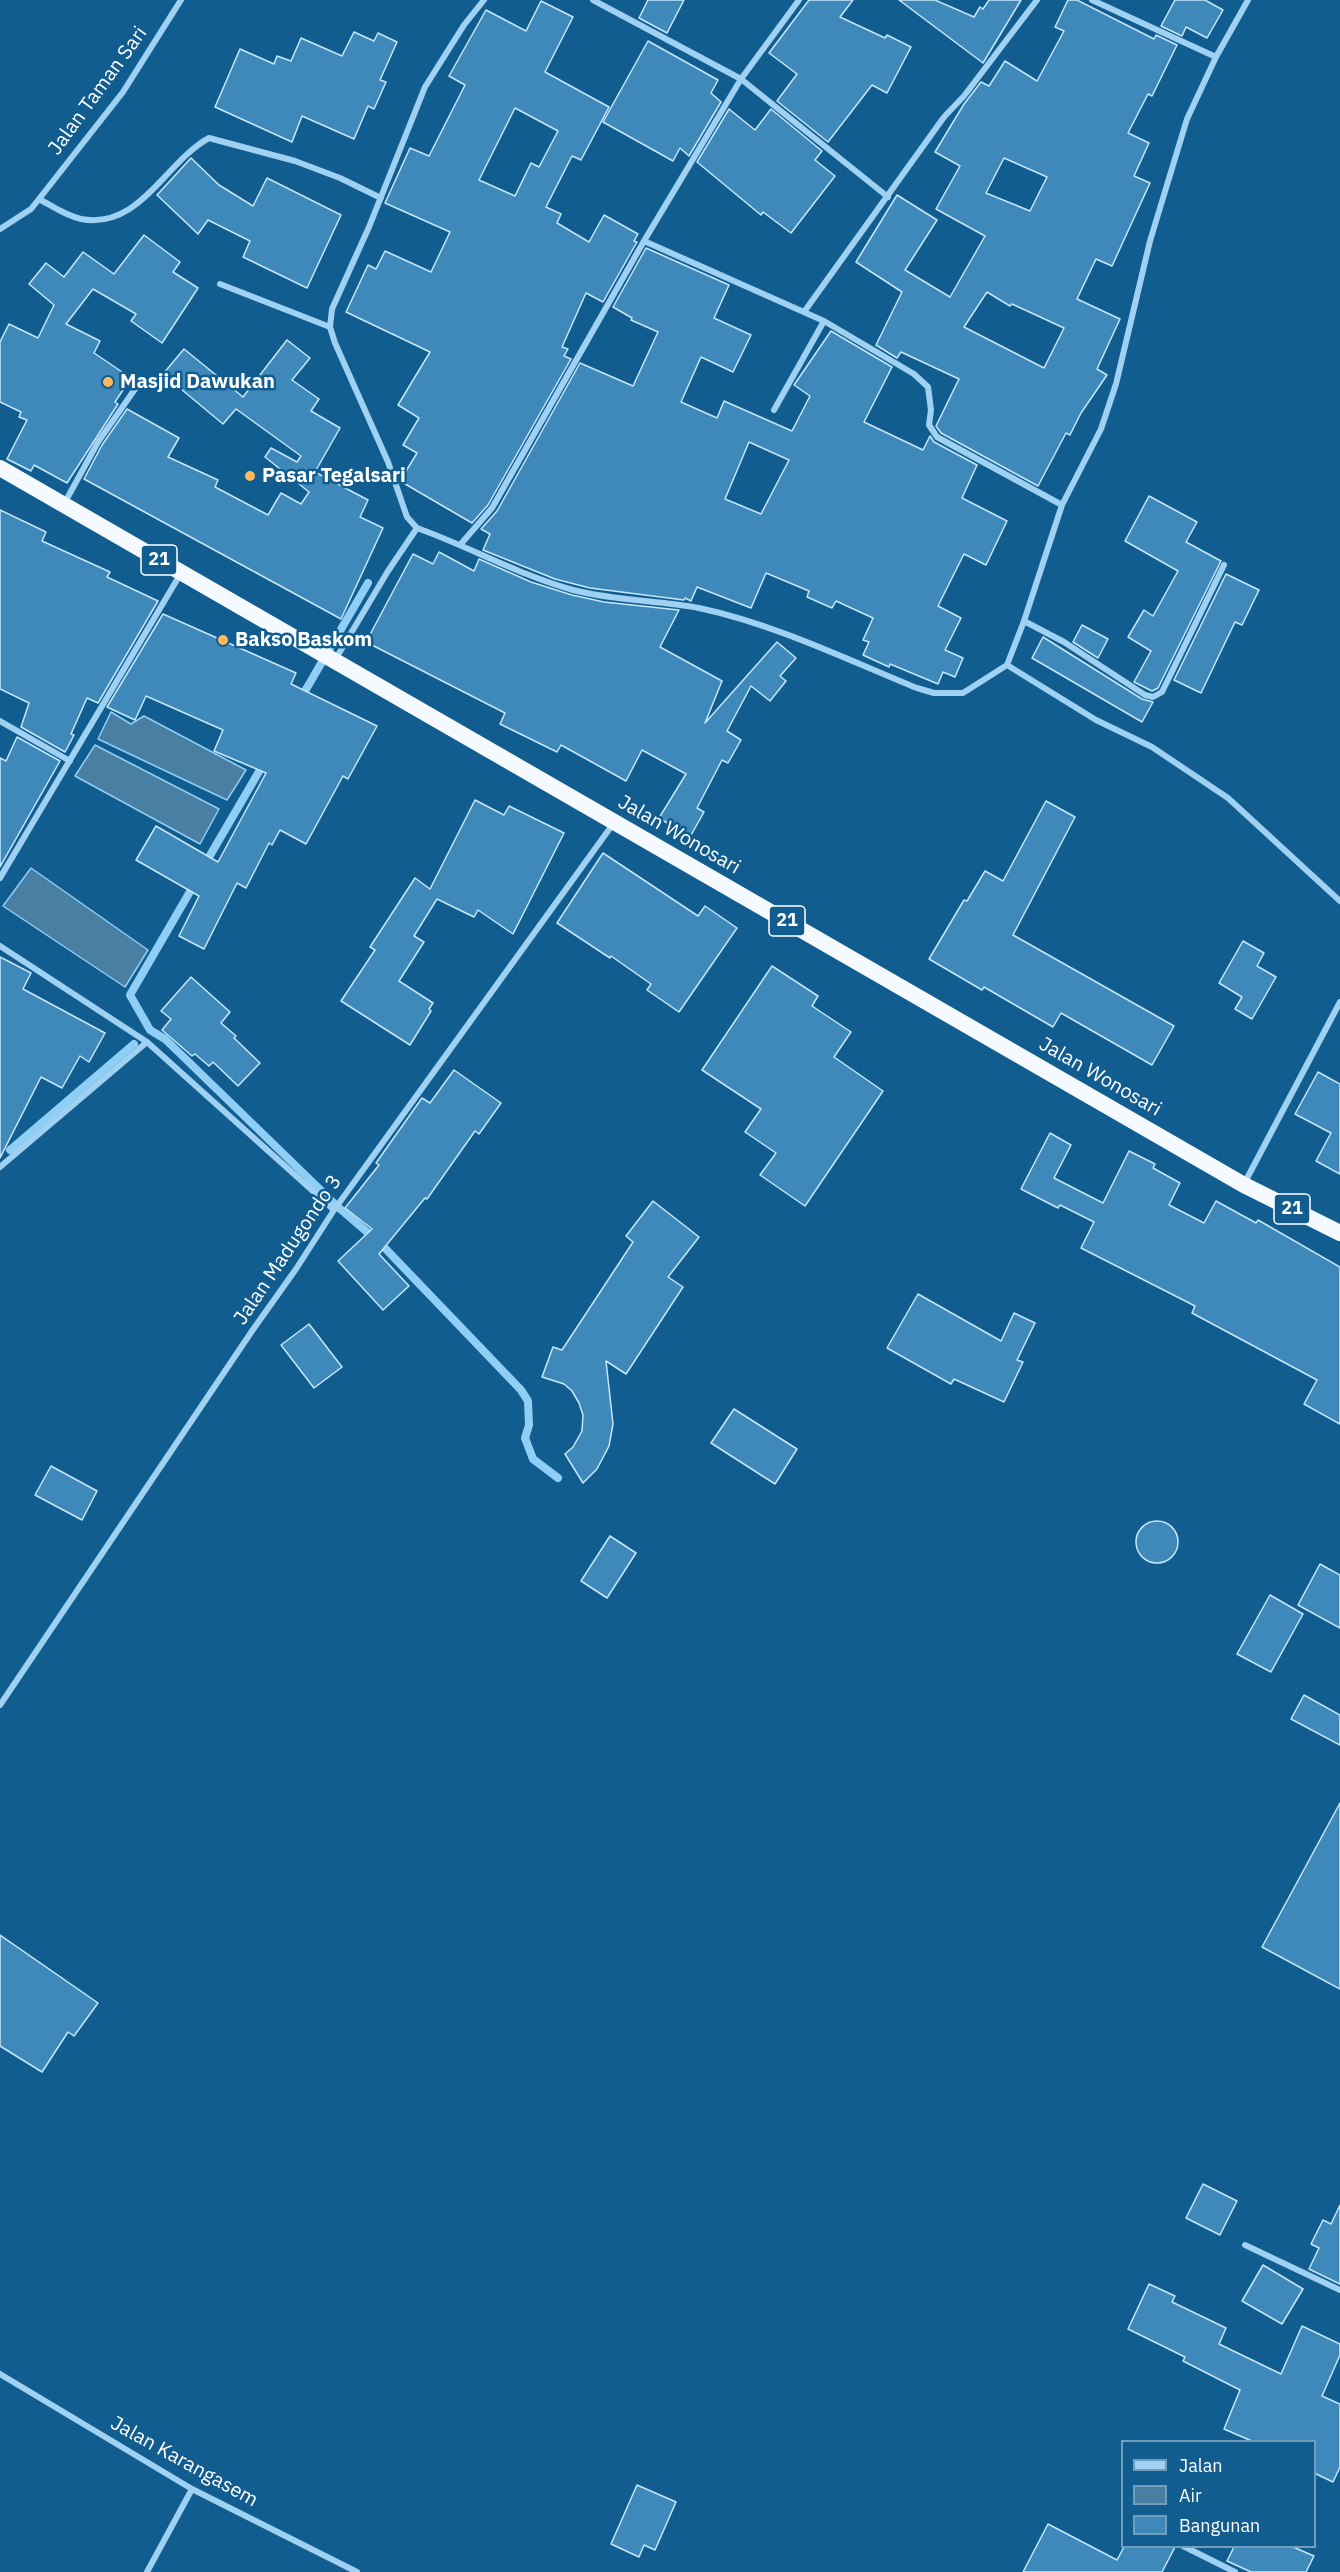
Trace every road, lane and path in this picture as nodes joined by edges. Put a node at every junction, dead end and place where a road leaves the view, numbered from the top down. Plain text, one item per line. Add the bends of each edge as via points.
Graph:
1 (181, 0) edge
2 (484, 0) edge
3 (593, 0) edge
4 (799, 0) edge
5 (1037, 0) edge
6 (1092, 0) edge
7 (1248, 0) edge
8 (1216, 57) junction
9 (741, 79) junction
10 (888, 197) junction
11 (381, 198) junction
12 (39, 199) junction
13 (0, 229) edge
14 (644, 241) junction
15 (220, 284) dead end
16 (804, 312) junction
17 (824, 321) junction
18 (330, 327) junction
19 (142, 379) dead end
20 (774, 410) dead end
21 (0, 468) edge
22 (63, 504) junction
23 (1062, 505) junction
24 (417, 528) junction
25 (460, 545) junction
26 (1224, 565) dead end
27 (182, 573) junction
28 (1024, 621) junction
29 (327, 657) junction
30 (1007, 665) junction
31 (0, 721) edge
32 (70, 761) junction
33 (614, 822) junction
34 (0, 878) edge
35 (1340, 901) edge
36 (0, 946) edge
37 (1340, 1002) edge
38 (142, 1039) junction
39 (0, 1156) edge
40 (8, 1161) junction
41 (0, 1167) edge
42 (1244, 1185) junction
43 (334, 1210) junction
44 (1340, 1233) edge
45 (0, 1705) edge
46 (1245, 2245) dead end
47 (1340, 2290) edge
48 (0, 2374) edge
49 (192, 2489) junction
50 (1185, 2548) edge
51 (147, 2572) edge
52 (357, 2572) edge
53 (1235, 2572) edge

1 - 12 street, Jalan Taman Sari via 123,92
2 - 11 street via 425,87
3 - 9 street
4 - 9 street
5 - 10 street via 944,117
6 - 8 street
7 - 8 street
8 - 23 street via 1187,119 1101,429
9 - 10 street
9 - 14 street
10 - 16 street
11 - 12 street via 295,161 209,138 130,210 116,218 81,219
11 - 18 street via 332,309
12 - 13 street, Jalan Taman Sari via 31,209
14 - 16 street
14 - 25 street via 492,508
15 - 18 street
16 - 17 street
17 - 20 street
17 - 23 street via 914,374 928,387 929,425 937,437
18 - 24 street via 388,462 402,506
19 - 22 street via 98,442
21 - 22 highway, Jalan Wonosari / 21
22 - 27 highway, Jalan Wonosari / 21
23 - 28 street
24 - 25 street
24 - 29 street
25 - 30 street via 502,565 574,590 699,608 777,631 934,693 963,693
26 - 28 street via 1162,692 1153,697
27 - 29 highway, Jalan Wonosari / 21
27 - 32 street
28 - 30 street
29 - 33 highway, Jalan Wonosari / 21
30 - 35 street via 1096,720 1152,747 1228,798
31 - 32 street
32 - 34 street
33 - 42 highway, Jalan Wonosari / 21
33 - 43 street, Jalan Madugondo 3
36 - 38 street
37 - 42 street
38 - 40 street
38 - 43 street
39 - 40 street
40 - 41 street
42 - 44 highway, Jalan Wonosari / 21
43 - 45 street, Jalan Madugondo 3
46 - 47 street
48 - 49 street, Jalan Karangasem
49 - 51 street
49 - 52 street, Jalan Karangasem
50 - 53 street

